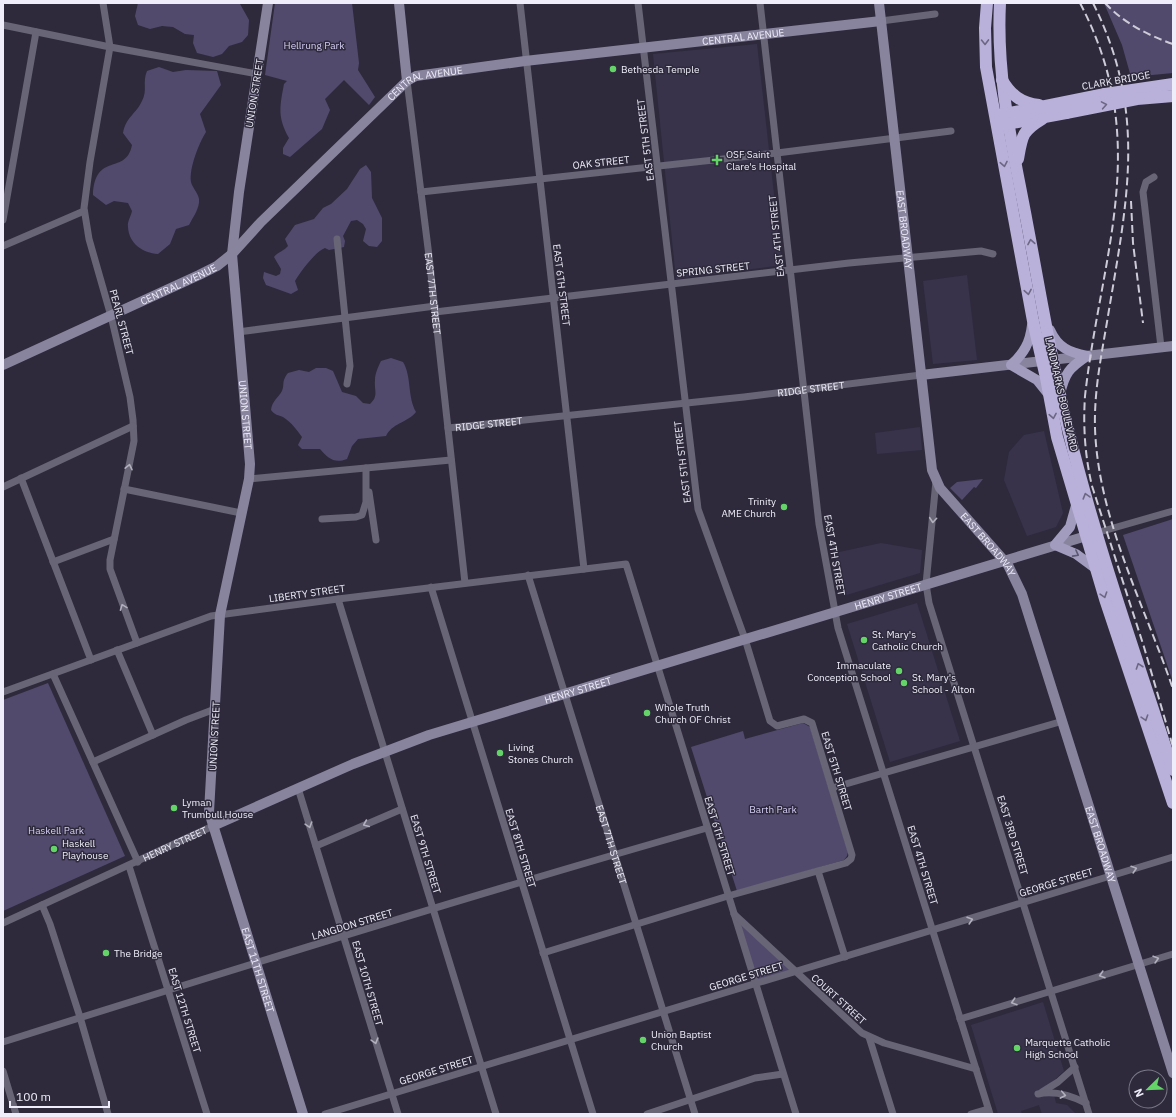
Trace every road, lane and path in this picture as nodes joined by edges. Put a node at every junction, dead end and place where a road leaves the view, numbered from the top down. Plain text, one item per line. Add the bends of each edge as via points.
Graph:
1 (103, 3) edge
2 (268, 3) edge
3 (399, 3) edge
4 (520, 3) edge
5 (638, 3) edge
6 (760, 3) edge
7 (879, 3) edge
8 (987, 3) edge
9 (1000, 3) edge
10 (935, 14) dead end
11 (881, 21) junction
12 (3, 25) edge
13 (36, 32) junction
14 (763, 33) junction
15 (110, 47) junction
16 (644, 47) junction
17 (526, 61) junction
18 (257, 74) junction
19 (1001, 79) junction
20 (407, 81) junction
21 (1173, 84) edge
22 (1173, 96) edge
23 (1065, 107) junction
24 (1046, 110) junction
25 (1002, 120) junction
26 (951, 131) dead end
27 (894, 138) junction
28 (776, 152) junction
29 (658, 166) junction
30 (1017, 166) junction
31 (1154, 176) dead end
32 (540, 179) junction
33 (421, 192) junction
34 (84, 211) junction
35 (3, 220) edge
36 (337, 239) dead end
37 (3, 246) edge
38 (232, 254) junction
39 (993, 254) dead end
40 (908, 258) junction
41 (790, 270) junction
42 (672, 284) junction
43 (552, 298) junction
44 (435, 309) junction
45 (111, 316) junction
46 (345, 318) junction
47 (1039, 320) junction
48 (238, 332) junction
49 (1173, 346) edge
50 (1161, 347) junction
51 (1087, 356) junction
52 (1048, 361) junction
53 (1011, 365) junction
54 (3, 366) edge
55 (921, 375) junction
56 (348, 384) dead end
57 (803, 389) junction
58 (1055, 396) junction
59 (685, 403) junction
60 (567, 416) junction
61 (134, 426) junction
62 (448, 428) junction
63 (452, 460) junction
64 (366, 468) junction
65 (21, 478) junction
66 (249, 479) junction
67 (936, 481) junction
68 (3, 487) edge
69 (124, 489) junction
70 (1077, 502) junction
71 (1173, 511) edge
72 (241, 513) junction
73 (322, 519) dead end
74 (1091, 535) junction
75 (114, 539) junction
76 (376, 540) dead end
77 (1055, 545) junction
78 (1005, 561) junction
79 (53, 562) junction
80 (626, 564) joint
81 (1095, 568) junction
82 (584, 569) junction
83 (528, 575) junction
84 (465, 583) junction
85 (926, 584) junction
86 (431, 587) junction
87 (338, 599) junction
88 (836, 612) junction
89 (220, 615) junction
90 (745, 639) junction
91 (138, 643) junction
92 (117, 650) junction
93 (91, 660) junction
94 (657, 665) junction
95 (52, 674) junction
96 (4, 690) edge
97 (563, 694) junction
98 (215, 709) junction
99 (1063, 721) junction
100 (472, 722) junction
101 (153, 735) junction
102 (974, 746) junction
103 (384, 751) junction
104 (93, 762) junction
105 (1173, 770) edge
106 (884, 773) junction
107 (298, 788) junction
108 (832, 788) junction
109 (1173, 803) edge
110 (402, 809) junction
111 (213, 826) junction
112 (707, 828) junction
113 (316, 846) junction
114 (614, 855) junction
115 (1173, 857) edge
116 (138, 862) junction
117 (129, 866) junction
118 (818, 871) junction
119 (1112, 876) junction
120 (522, 883) junction
121 (728, 896) junction
122 (1024, 903) junction
123 (42, 905) junction
124 (433, 910) junction
125 (734, 913) junction
126 (3, 923) edge
127 (635, 924) junction
128 (932, 931) junction
129 (344, 936) junction
130 (543, 953) junction
131 (1173, 954) edge
132 (845, 957) junction
133 (256, 963) junction
134 (1139, 964) junction
135 (795, 972) junction
136 (756, 984) junction
137 (168, 989) junction
138 (1051, 990) junction
139 (663, 1013) junction
140 (80, 1017) junction
141 (960, 1019) junction
142 (869, 1037) junction
143 (570, 1041) junction
144 (3, 1042) edge
145 (1170, 1054) edge
146 (482, 1067) junction
147 (1075, 1067) junction
148 (976, 1069) junction
149 (3, 1071) edge
150 (1173, 1073) edge
151 (783, 1074) junction
152 (391, 1094) junction
153 (690, 1100) junction
154 (1086, 1103) junction
155 (989, 1112) edge
156 (16, 1114) edge
157 (108, 1114) edge
158 (207, 1114) edge
159 (303, 1114) edge
160 (325, 1114) edge
161 (398, 1114) edge
162 (496, 1114) edge
163 (593, 1114) edge
164 (647, 1114) edge
165 (695, 1114) edge
166 (796, 1114) edge
167 (893, 1114) edge
168 (971, 1114) edge
169 (1089, 1114) edge

1 - 15 street, PEARL STREET
2 - 18 street, UNION STREET
3 - 20 street, EAST 7TH STREET
4 - 17 street, EAST 6TH STREET
5 - 16 street, EAST 5TH STREET
6 - 14 street, EAST 4TH STREET
7 - 11 street, EAST BROADWAY
8 -> 25 highway, LANDMARKS BOULEVARD via 986,60
9 - 19 highway, LANDMARKS BOULEVARD via 998,38
10 - 11 street, CENTRAL AVENUE
11 - 14 street, CENTRAL AVENUE
11 - 27 street, EAST BROADWAY
12 - 13 street
13 - 15 street
13 - 35 street
14 - 16 street, CENTRAL AVENUE
14 - 28 street, EAST 4TH STREET
15 - 18 street
15 - 34 street, PEARL STREET via 84,196
16 - 17 street, CENTRAL AVENUE
16 - 29 street, EAST 5TH STREET
17 - 20 street, CENTRAL AVENUE via 420,75
17 - 32 street, EAST 6TH STREET
18 - 38 street, UNION STREET
19 - 24 highway via 1021,100
19 - 25 highway, LANDMARKS BOULEVARD
20 - 33 street, EAST 7TH STREET
20 - 38 street, CENTRAL AVENUE via 261,222
21 - 23 highway, CLARK BRIDGE, bridge via 1133,89
23 -> 22 highway, bridge
23 - 24 highway
24 - 25 highway
24 - 30 highway via 1022,136
25 - 30 highway, LANDMARKS BOULEVARD
25 -> 47 highway, LANDMARKS BOULEVARD
26 - 27 street, OAK STREET
27 - 28 street, OAK STREET
27 - 40 street, EAST BROADWAY
28 - 29 street, OAK STREET
28 - 41 street, EAST 4TH STREET
29 - 32 street, OAK STREET
29 - 42 street, EAST 5TH STREET
47 -> 30 highway, LANDMARKS BOULEVARD
31 - 50 street via 1146,182 1143,192
32 - 33 street, OAK STREET
32 - 43 street, EAST 6TH STREET
33 - 44 street, EAST 7TH STREET
34 - 37 street
34 - 45 street, PEARL STREET via 89,239
36 - 46 street
38 - 45 street, CENTRAL AVENUE via 217,266
38 - 48 street, UNION STREET
39 - 40 street, SPRING STREET via 981,251
40 - 41 street, SPRING STREET
40 - 55 street, EAST BROADWAY
41 - 42 street, SPRING STREET
41 - 57 street, EAST 4TH STREET
42 - 43 street, SPRING STREET
42 - 59 street, EAST 5TH STREET
43 - 44 street, SPRING STREET
43 - 60 street, EAST 6TH STREET
44 - 46 street, SPRING STREET
44 - 62 street, EAST 7TH STREET
45 - 54 street, CENTRAL AVENUE
45 - 61 street, PEARL STREET via 130,397
46 - 48 street, SPRING STREET
46 - 56 street via 350,366
47 - 51 main road via 1054,340 1070,352
47 - 52 highway, LANDMARKS BOULEVARD
47 - 53 main road via 1025,350
48 - 66 street, UNION STREET via 250,457
49 - 50 street, RIDGE STREET
50 - 51 street, RIDGE STREET
51 - 52 street, RIDGE STREET
51 - 58 main road via 1064,376
52 - 53 street, RIDGE STREET
52 - 58 highway, LANDMARKS BOULEVARD
53 - 55 street, RIDGE STREET
53 - 58 main road via 1037,380
55 - 57 street, RIDGE STREET
55 - 67 street, EAST BROADWAY via 930,453
57 - 59 street, RIDGE STREET
57 - 88 street, EAST 4TH STREET via 819,524
58 -> 70 highway, LANDMARKS BOULEVARD via 1057,437
74 -> 58 highway, LANDMARKS BOULEVARD
59 - 60 street, RIDGE STREET
59 - 90 street, EAST 5TH STREET via 698,509
60 - 62 street, RIDGE STREET
60 - 82 street, EAST 6TH STREET
61 - 65 street
69 -> 61 street, PEARL STREET via 134,441
62 - 63 street, EAST 7TH STREET
63 - 64 street
63 - 84 street, EAST 7TH STREET
64 - 66 street
64 - 73 street via 366,502 362,515
64 - 76 street
65 - 68 street
65 - 79 street
66 - 72 street, UNION STREET
67 - 78 street, EAST BROADWAY
67 -> 85 street, EAST 3RD STREET
69 - 72 street
69 - 75 street, PEARL STREET
70 - 74 highway, LANDMARKS BOULEVARD
70 - 77 main road via 1070,527
71 - 74 street, HENRY STREET
72 - 89 street, UNION STREET
74 - 77 street, HENRY STREET
74 - 81 highway, LANDMARKS BOULEVARD
105 -> 74 highway, LANDMARKS BOULEVARD via 1115,596
75 - 79 street
91 -> 75 street, PEARL STREET via 111,575 110,560
77 - 78 street, HENRY STREET
77 -> 81 main road via 1076,554
78 - 85 street, HENRY STREET
78 - 99 street, EAST BROADWAY via 1016,577
79 - 93 street
80 - 82 street, LIBERTY STREET
80 - 94 street, EAST 6TH STREET
81 -> 109 highway, LANDMARKS BOULEVARD
82 - 83 street, LIBERTY STREET
83 - 84 street, LIBERTY STREET
83 - 97 street, EAST 7TH STREET
84 - 86 street, LIBERTY STREET
85 - 88 street, HENRY STREET
85 - 102 street, EAST 3RD STREET
86 - 87 street, LIBERTY STREET
86 - 100 street, EAST 8TH STREET
87 - 89 street, LIBERTY STREET
87 - 103 street, EAST 9TH STREET
88 - 90 street, HENRY STREET
88 - 106 street, EAST 4TH STREET via 838,628
89 - 91 street, LIBERTY STREET via 204,618
89 - 98 street, UNION STREET
90 - 94 street, HENRY STREET
90 - 108 street, EAST 5TH STREET via 771,723 777,726 804,719 812,723
91 - 92 street, LIBERTY STREET
92 - 93 street, LIBERTY STREET
92 - 101 street
93 - 95 street, LIBERTY STREET
94 - 97 street, HENRY STREET
94 - 112 street, EAST 6TH STREET
95 - 96 street, LIBERTY STREET
95 - 104 street
97 - 100 street, HENRY STREET
97 - 114 street, EAST 7TH STREET
98 - 101 street
98 - 111 street, UNION STREET via 210,812
99 - 102 street
99 - 119 street, EAST BROADWAY
100 - 103 street, HENRY STREET
100 - 120 street, EAST 8TH STREET
101 - 104 street
102 - 106 street
102 - 122 street, EAST 3RD STREET
103 - 107 street, HENRY STREET
103 - 110 street, EAST 9TH STREET
104 - 116 street
106 - 108 street
106 - 128 street, EAST 4TH STREET
107 - 111 street, HENRY STREET
107 -> 113 street, EAST 10TH STREET
108 - 118 street, EAST 5TH STREET via 852,852 851,859 846,863
110 -> 113 street
110 - 124 street, EAST 9TH STREET
111 - 116 street, HENRY STREET
111 - 133 street, EAST 11TH STREET
112 - 114 street, LANGDON STREET
112 - 121 street, EAST 6TH STREET
113 - 129 street, EAST 10TH STREET
114 - 120 street, LANGDON STREET
114 - 127 street, EAST 7TH STREET
119 -> 115 street, GEORGE STREET
116 - 117 street, HENRY STREET
117 - 123 street, HENRY STREET
117 - 137 street, EAST 12TH STREET
118 - 121 street
118 - 132 street
119 - 122 street, GEORGE STREET
119 - 134 street, EAST BROADWAY
120 - 124 street, LANGDON STREET
120 - 130 street, EAST 8TH STREET
121 - 125 street, EAST 6TH STREET
121 - 127 street
128 -> 122 street, GEORGE STREET
122 - 138 street, EAST 3RD STREET
123 - 126 street, HENRY STREET
123 - 140 street
124 - 129 street, LANGDON STREET
124 - 146 street, EAST 9TH STREET
125 - 135 street, COURT STREET
125 - 136 street, EAST 6TH STREET
127 - 130 street
127 - 139 street, EAST 7TH STREET
128 - 132 street, GEORGE STREET
128 - 141 street, EAST 4TH STREET
129 - 133 street, LANGDON STREET
129 -> 152 street, EAST 10TH STREET
130 - 143 street, EAST 8TH STREET
134 -> 131 street
132 - 135 street, GEORGE STREET
133 - 137 street, LANGDON STREET
133 - 159 street, EAST 11TH STREET
134 -> 138 street
134 - 145 street, EAST BROADWAY
135 - 136 street, GEORGE STREET
135 - 142 street, COURT STREET
136 - 139 street, GEORGE STREET
136 - 151 street, EAST 6TH STREET
137 - 140 street, LANGDON STREET
137 - 158 street, EAST 12TH STREET
138 -> 141 street
138 - 147 street, EAST 3RD STREET
139 - 143 street, GEORGE STREET
139 - 153 street, EAST 7TH STREET
140 - 144 street, LANGDON STREET
140 - 157 street
141 - 148 street, EAST 4TH STREET
142 - 148 street, COURT STREET
142 - 167 street
143 - 146 street, GEORGE STREET
143 - 163 street, EAST 8TH STREET
145 - 150 street, EAST BROADWAY
146 - 152 street, GEORGE STREET
146 - 162 street, EAST 9TH STREET
147 - 154 street, EAST 3RD STREET
147 -> 154 street via 1058,1082 1038,1094 1066,1095
148 - 155 street, EAST 4TH STREET
149 - 156 street
151 - 153 street via 755,1078
151 - 166 street, EAST 6TH STREET
152 - 160 street, GEORGE STREET
152 - 161 street, EAST 10TH STREET
153 - 164 street
153 - 165 street, EAST 7TH STREET
154 - 169 street, EAST 3RD STREET
155 - 168 street

